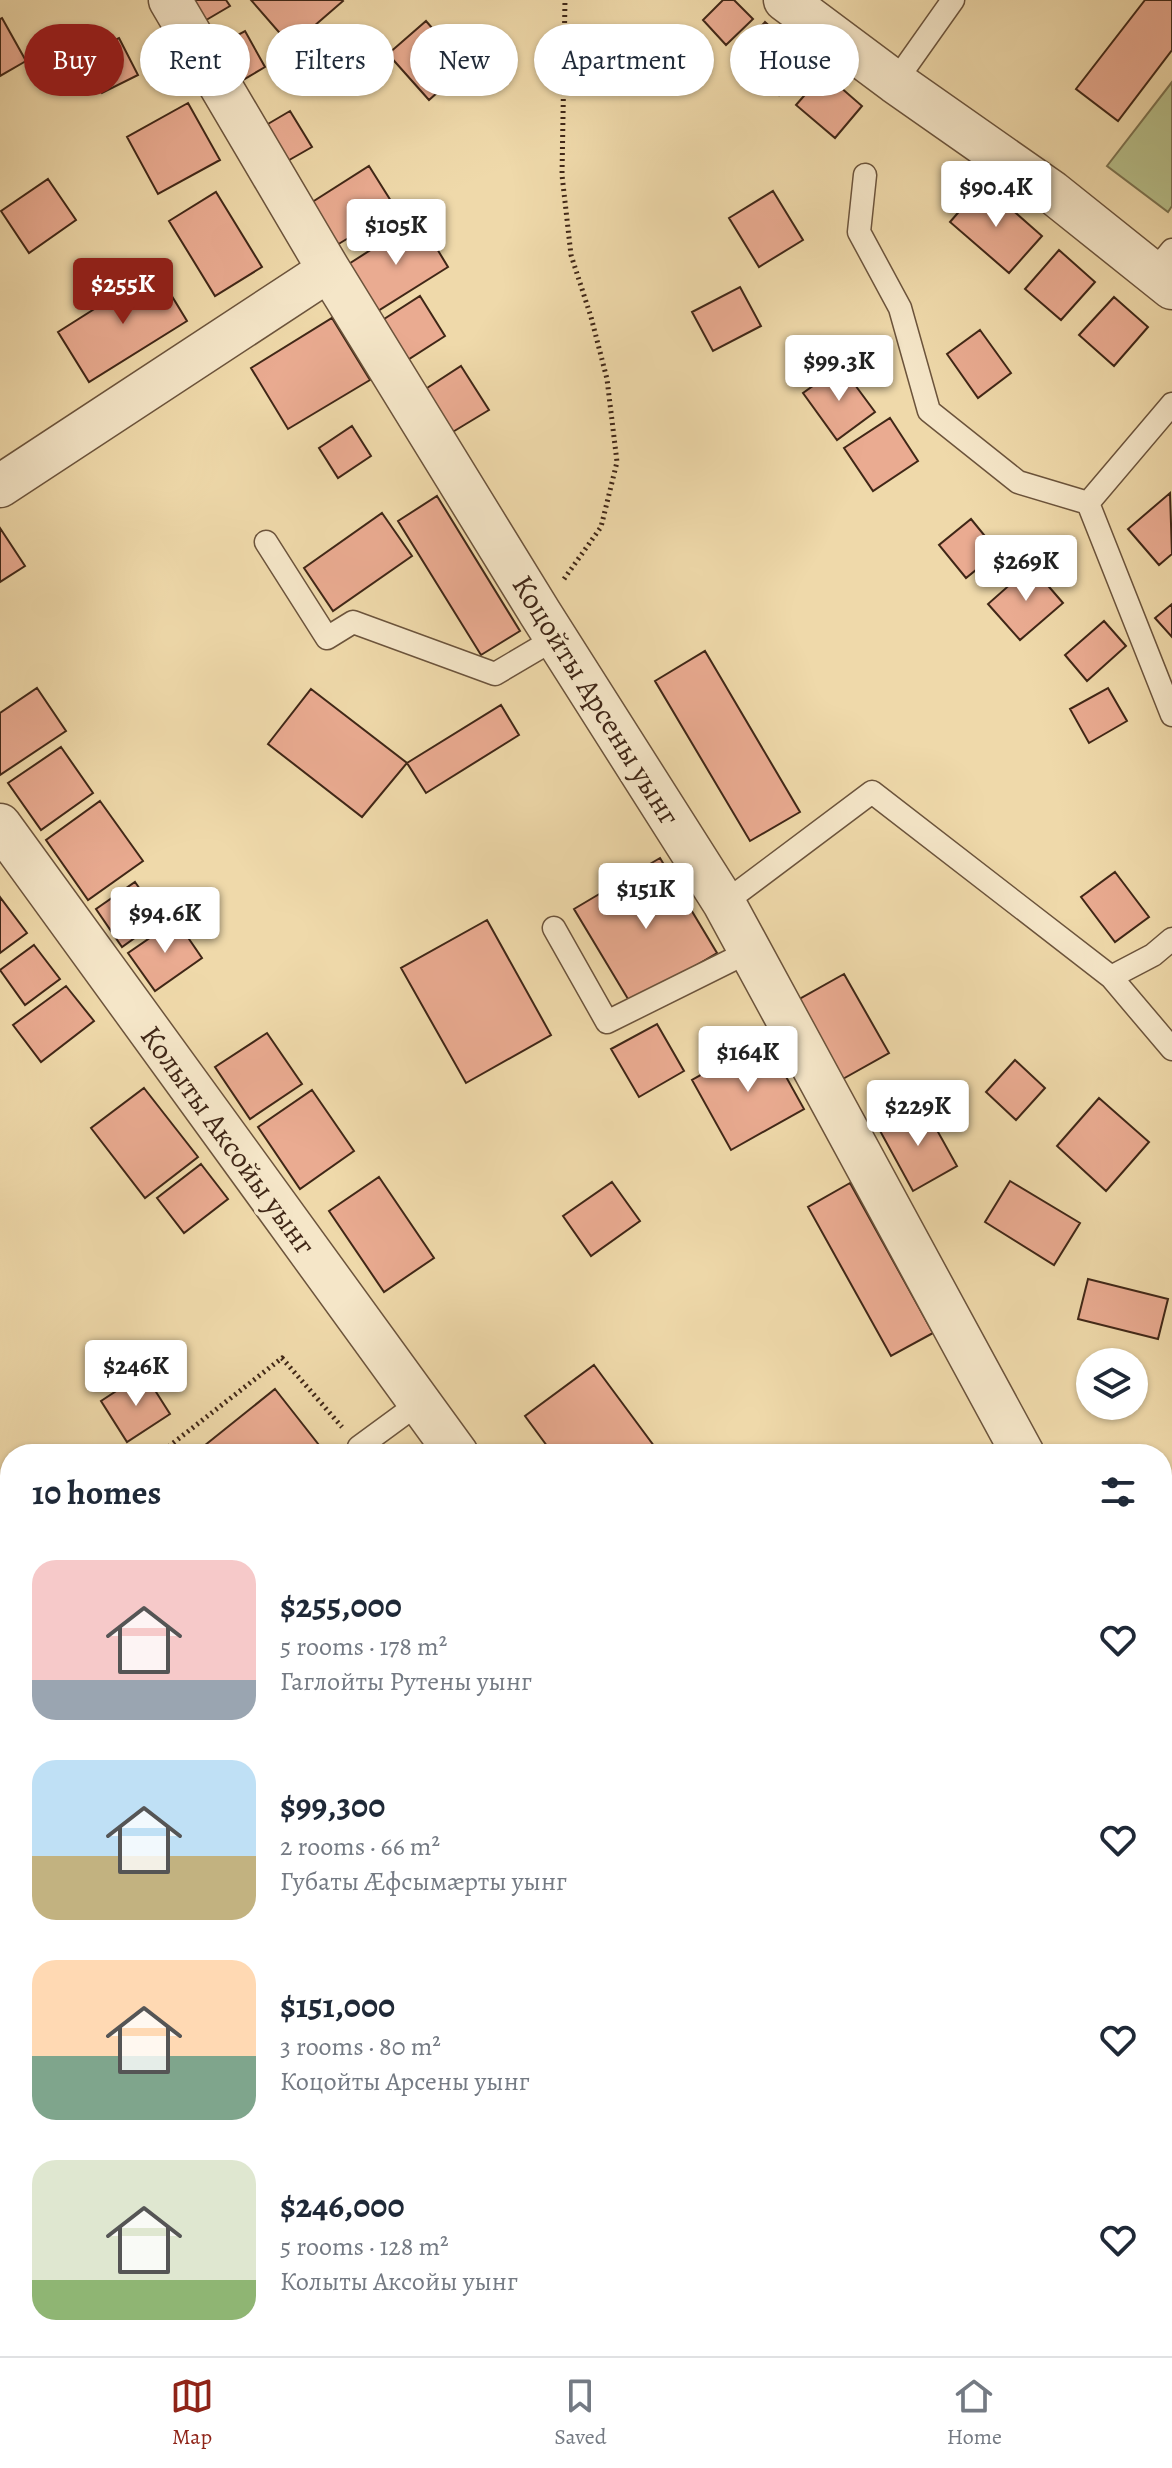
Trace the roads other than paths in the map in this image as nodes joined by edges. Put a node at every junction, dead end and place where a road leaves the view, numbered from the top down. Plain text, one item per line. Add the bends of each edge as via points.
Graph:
1 (170, 0) edge
2 (785, 0) edge
3 (953, 0) edge
4 (895, 82) junction
5 (865, 175) dead end
6 (329, 270) junction
7 (1166, 270) edge
8 (1172, 404) edge
9 (0, 486) edge
10 (1088, 503) junction
11 (266, 542) dead end
12 (548, 626) junction
13 (1172, 715) edge
14 (0, 825) edge
15 (724, 903) junction
16 (554, 928) dead end
17 (1172, 939) edge
18 (750, 951) junction
19 (1111, 977) junction
20 (1172, 1049) edge
21 (419, 1403) junction
22 (363, 1444) edge
23 (450, 1444) edge
24 (1018, 1444) edge

1 - 6 street, Коцойты Арсены уынг
2 - 4 street
3 - 4 lane
4 - 7 street
5 - 10 lane via 859,232 900,308 929,411 1018,482
6 - 9 street
6 - 12 street, Коцойты Арсены уынг
8 - 10 lane
10 - 13 lane
11 - 12 lane via 327,638 353,622 495,674
12 - 15 street, Коцойты Арсены уынг
14 - 21 street, Колыты Аксойы уынг
15 - 18 street, Коцойты Арсены уынг
15 - 19 lane via 872,792
16 - 18 lane via 607,1022
17 - 19 lane
18 - 24 street, Коцойты Арсены уынг
19 - 20 lane
21 - 22 lane
21 - 23 street, Колыты Аксойы уынг

